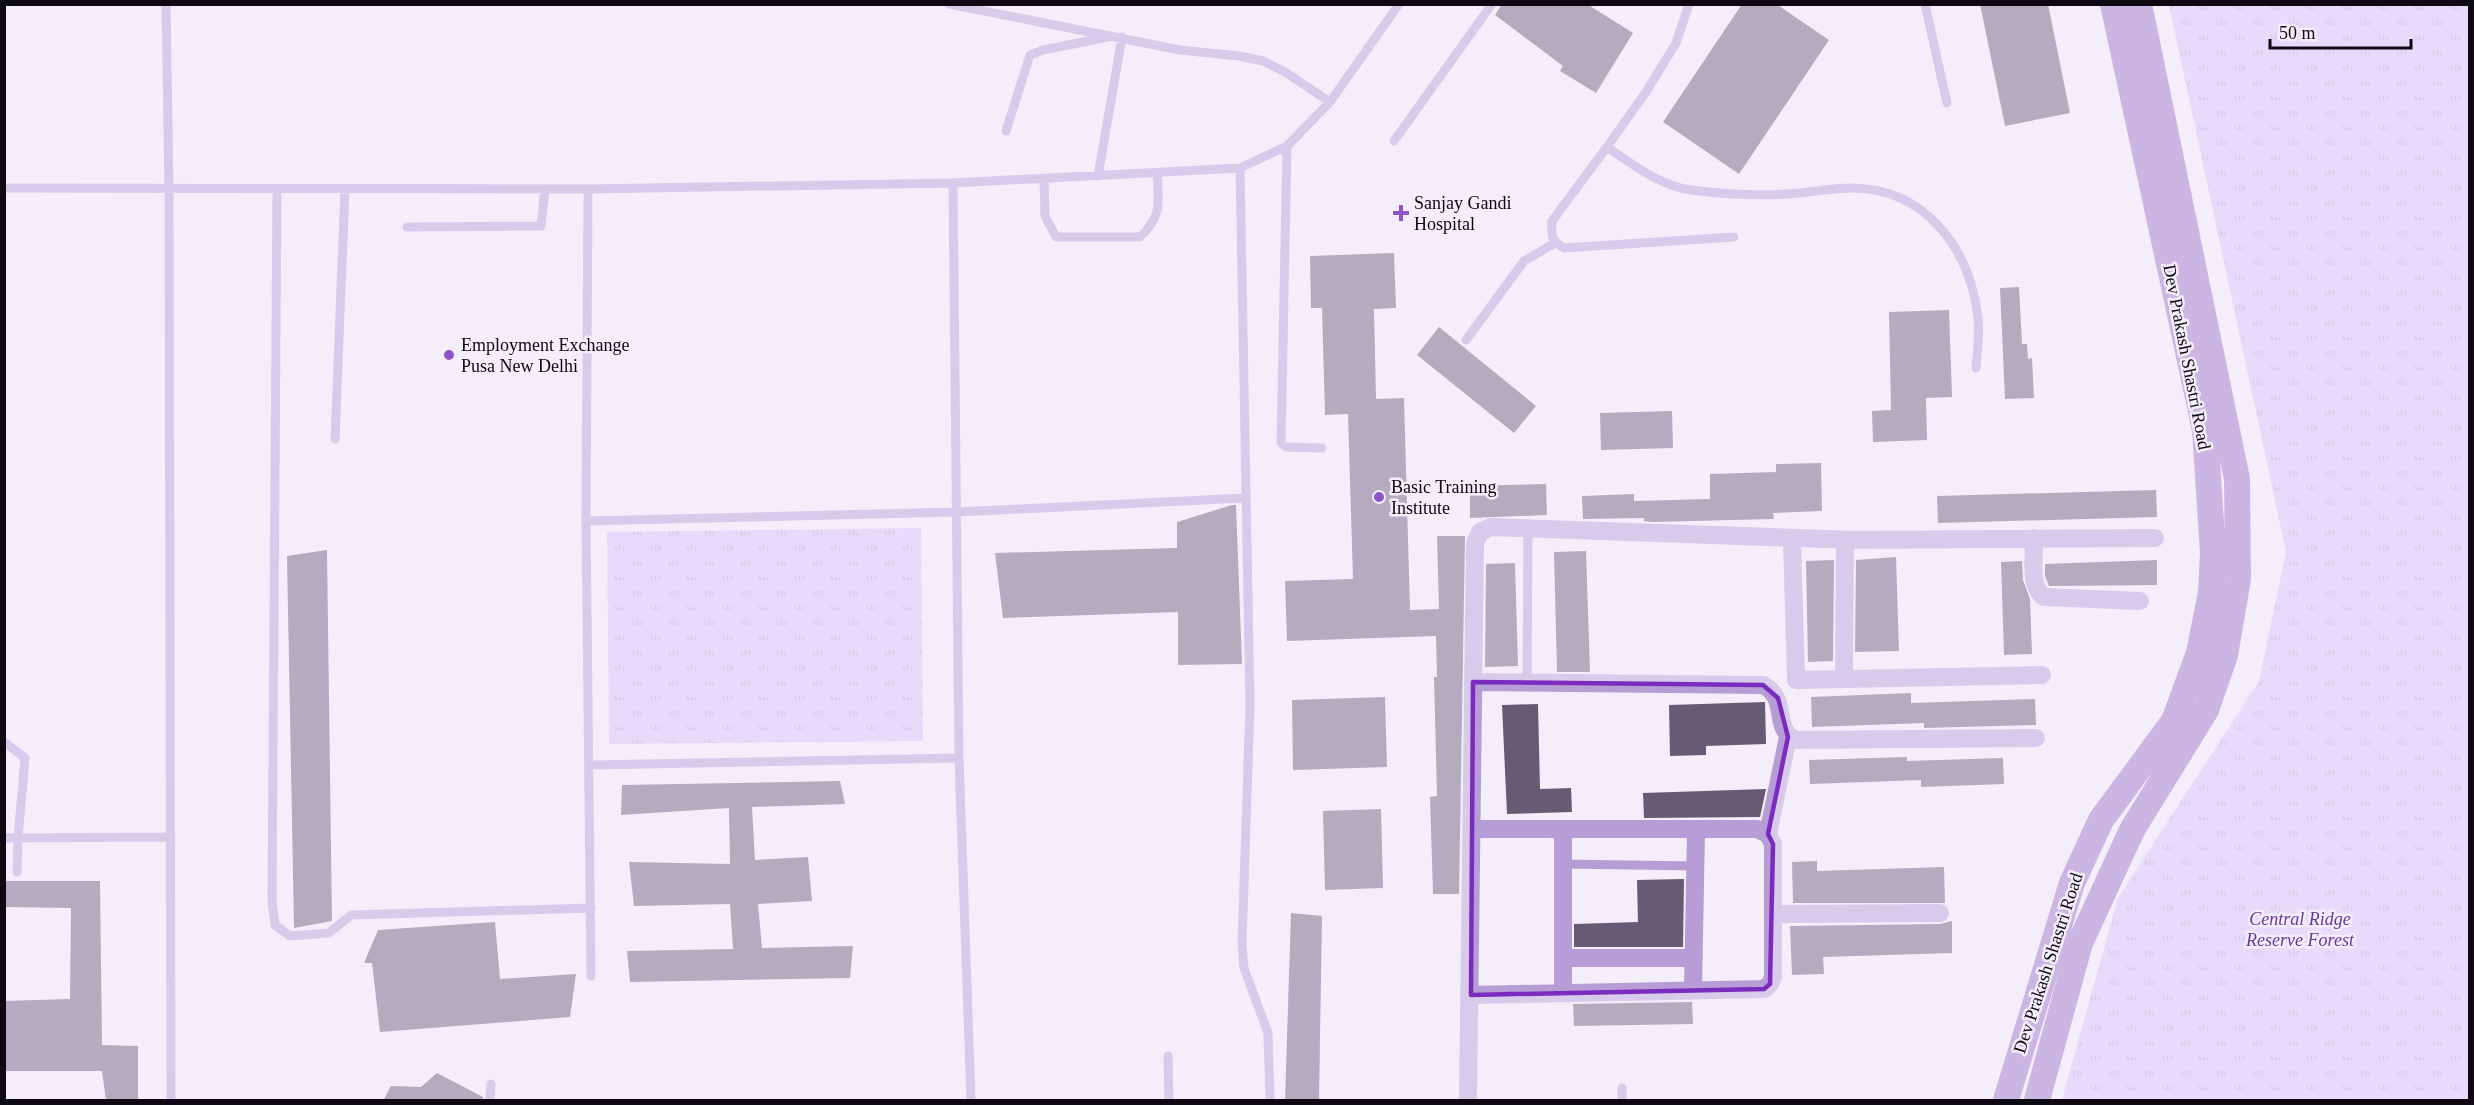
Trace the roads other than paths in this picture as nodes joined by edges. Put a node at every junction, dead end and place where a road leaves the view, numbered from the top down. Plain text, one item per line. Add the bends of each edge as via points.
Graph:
1 (165, 4) edge
2 (949, 4) edge
3 (1399, 4) edge
4 (1492, 4) edge
5 (1689, 4) edge
6 (1925, 4) edge
7 (2114, 4) edge
8 (2139, 4) edge
9 (1117, 36) junction
10 (1330, 102) junction
11 (1947, 103) dead end
12 (1006, 131) dead end
13 (1394, 141) dead end
14 (1287, 146) junction
15 (1607, 147) junction
16 (1240, 168) junction
17 (1157, 174) junction
18 (1098, 176) junction
19 (1044, 178) junction
20 (953, 183) junction
21 (4, 188) edge
22 (170, 189) junction
23 (277, 189) junction
24 (345, 189) junction
25 (545, 189) junction
26 (588, 189) junction
27 (407, 227) dead end
28 (1734, 237) dead end
29 (1555, 243) junction
30 (1466, 340) dead end
31 (1976, 368) dead end
32 (335, 439) dead end
33 (1322, 448) dead end
34 (1245, 498) junction
35 (957, 513) junction
36 (586, 520) junction
37 (1528, 529) junction
38 (1792, 538) junction
39 (2034, 538) junction
40 (2155, 538) dead end
41 (1845, 540) junction
42 (2140, 601) dead end
43 (2042, 675) dead end
44 (1844, 679) junction
45 (1473, 682) junction
46 (1527, 682) junction
47 (1788, 737) junction
48 (2036, 738) dead end
49 (4, 742) edge
50 (959, 758) junction
51 (591, 765) junction
52 (1472, 829) junction
53 (1563, 829) junction
54 (1696, 831) junction
55 (1768, 834) junction
56 (171, 837) junction
57 (4, 838) edge
58 (18, 838) junction
59 (1563, 864) junction
60 (1696, 866) junction
61 (17, 872) dead end
62 (591, 908) junction
63 (1940, 913) dead end
64 (1773, 914) junction
65 (1563, 957) junction
66 (1694, 958) junction
67 (591, 976) dead end
68 (1693, 990) junction
69 (1563, 993) junction
70 (1471, 995) junction
71 (1168, 1056) dead end
72 (491, 1084) dead end
73 (1622, 1088) dead end
74 (171, 1101) edge
75 (490, 1101) edge
76 (971, 1101) edge
77 (1168, 1101) edge
78 (1270, 1101) edge
79 (1468, 1101) edge
80 (1622, 1101) edge
81 (2006, 1101) edge
82 (2037, 1101) edge

1 - 22 lane
2 - 9 lane
3 - 10 lane
4 - 13 lane
5 - 15 lane via 1676,44
6 - 11 lane
7 - 81 street, Dev Prakash Shastri Road via 2205,430 2213,553 2211,592 2199,653 2174,721 2101,820 2072,883
8 - 82 street, Dev Prakash Shastri Road via 2237,479 2238,579 2225,655 2206,710 2132,830 2079,943
9 - 10 lane via 1180,50 1263,61
9 - 12 lane via 1030,55
9 - 18 lane
10 - 14 lane
14 - 16 lane
14 - 33 lane via 1281,443 1286,447
15 - 29 lane via 1552,221 1551,236
15 - 31 lane via 1650,175 1689,190 1787,194 1852,188 1880,190 1923,210 1951,239 1971,281 1978,320
16 - 17 lane
16 - 34 lane
17 - 18 lane
17 - 19 lane via 1159,205 1153,225 1140,237 1056,237 1045,216
18 - 19 lane
19 - 20 lane
20 - 26 lane
20 - 35 lane
21 - 22 lane
22 - 23 lane
22 - 56 lane
23 - 24 lane
23 - 62 lane via 272,900 275,925 290,936 329,933 351,915
24 - 25 lane
24 - 32 lane
25 - 26 lane
25 - 27 lane via 541,226
26 - 36 lane
28 - 29 lane via 1564,248
29 - 30 lane via 1524,261
34 - 35 lane
34 - 78 lane via 1250,706 1242,944 1244,968 1268,1033
35 - 36 lane
35 - 50 lane
36 - 51 lane
37 - 38 street
37 - 45 street via 1491,527 1480,532 1475,543
37 - 46 lane
38 - 41 street
38 - 44 street via 1796,680
39 - 40 street
39 - 41 street
39 - 42 street via 2035,585 2044,597
41 - 44 street
43 - 44 street
45 - 46 street
45 - 52 street
46 - 47 street via 1763,685 1778,698
47 - 48 street
47 - 55 street
49 - 58 lane via 25,758
50 - 51 lane
50 - 76 lane
51 - 62 lane
52 - 53 street
52 - 70 street
53 - 54 street
53 - 59 street
54 - 55 street via 1757,829
54 - 60 street
55 - 64 street via 1773,844
56 - 58 lane
56 - 74 lane
57 - 58 lane
58 - 61 lane
59 - 60 lane
59 - 65 street
60 - 66 street
62 - 67 lane
63 - 64 street
64 - 68 street via 1770,984 1764,989
65 - 66 street
65 - 69 street
66 - 68 street
68 - 69 street
69 - 70 street
70 - 79 street
71 - 77 lane
72 - 75 lane
73 - 80 lane

